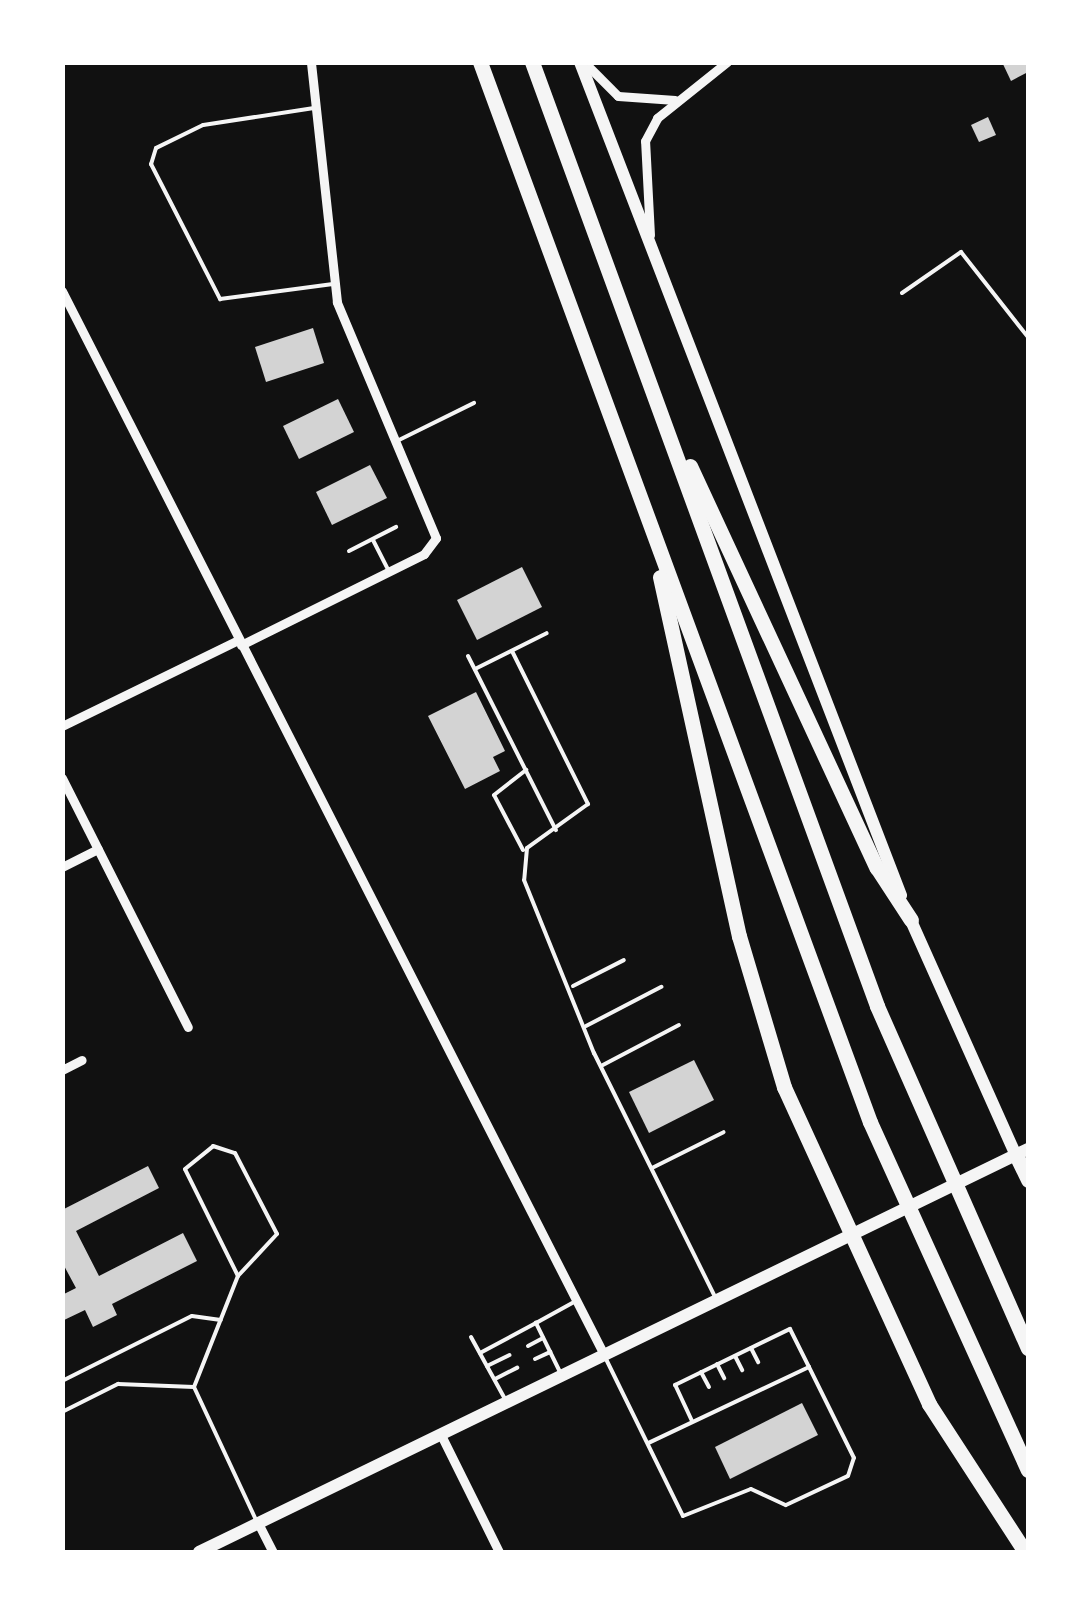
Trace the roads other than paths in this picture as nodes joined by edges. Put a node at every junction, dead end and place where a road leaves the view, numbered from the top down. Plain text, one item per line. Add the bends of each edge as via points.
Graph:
1 (311, 62) edge
2 (480, 62) edge
3 (532, 62) edge
4 (582, 62) edge
5 (727, 62) edge
6 (678, 100) junction
7 (318, 108) junction
8 (652, 248) junction
9 (333, 284) junction
10 (62, 291) edge
11 (902, 293) dead end
12 (632, 332) junction
13 (1028, 337) edge
14 (474, 403) dead end
15 (393, 443) junction
16 (631, 472) junction
17 (396, 528) dead end
18 (372, 540) junction
19 (350, 551) dead end
20 (389, 572) junction
21 (548, 632) dead end
22 (239, 642) junction
23 (512, 651) junction
24 (468, 656) dead end
25 (475, 670) junction
26 (62, 726) edge
27 (526, 770) junction
28 (62, 778) edge
29 (556, 831) junction
30 (98, 848) junction
31 (525, 851) junction
32 (62, 868) edge
33 (911, 920) junction
34 (624, 960) dead end
35 (573, 986) junction
36 (661, 987) dead end
37 (679, 1025) dead end
38 (586, 1026) junction
39 (188, 1027) dead end
40 (82, 1060) dead end
41 (600, 1066) junction
42 (62, 1070) edge
43 (724, 1132) dead end
44 (1022, 1152) edge
45 (652, 1168) junction
46 (1028, 1180) edge
47 (849, 1236) junction
48 (238, 1276) junction
49 (716, 1300) junction
50 (576, 1301) junction
51 (222, 1320) junction
52 (536, 1323) junction
53 (471, 1336) dead end
54 (544, 1338) junction
55 (528, 1346) dead end
56 (751, 1348) junction
57 (1028, 1348) edge
58 (480, 1352) junction
59 (550, 1352) junction
60 (603, 1353) junction
61 (510, 1354) dead end
62 (735, 1356) junction
63 (534, 1359) dead end
64 (758, 1362) dead end
65 (717, 1364) junction
66 (488, 1366) junction
67 (809, 1367) junction
68 (517, 1368) dead end
69 (742, 1370) dead end
70 (702, 1372) junction
71 (561, 1374) junction
72 (724, 1378) dead end
73 (766, 1378) dead end
74 (494, 1379) junction
75 (62, 1381) edge
76 (749, 1385) dead end
77 (709, 1386) dead end
78 (770, 1386) junction
79 (194, 1387) junction
80 (731, 1394) dead end
81 (753, 1394) junction
82 (506, 1400) junction
83 (716, 1402) dead end
84 (735, 1402) junction
85 (720, 1410) junction
86 (62, 1412) edge
87 (693, 1422) junction
88 (440, 1433) junction
89 (648, 1444) junction
90 (1028, 1470) edge
91 (258, 1524) junction
92 (199, 1552) edge
93 (273, 1552) edge
94 (499, 1552) edge
95 (1025, 1552) edge

1 - 7 street
2 - 16 highway
3 - 12 highway
4 - 6 street via 618,96
4 - 8 main road
5 - 6 street via 711,83
6 - 8 street via 645,140
7 - 9 street
7 - 9 lane via 203,125 151,160 220,299
8 - 33 main road
9 - 15 street
10 - 22 street
11 - 13 lane via 961,252
12 - 33 highway via 758,620
12 - 57 highway via 930,1135
14 - 15 lane
15 - 20 street via 436,538
16 - 47 highway via 757,1003
16 - 90 highway via 886,1161
17 - 18 lane
18 - 19 lane
18 - 20 lane
20 - 22 street
21 - 23 lane
22 - 26 street
22 - 50 street
23 - 25 lane
23 - 29 lane via 587,800 584,815
24 - 25 lane
25 - 27 lane
27 - 29 lane
27 - 31 lane via 494,795
28 - 30 street
29 - 31 lane
30 - 32 street
30 - 39 street
31 - 35 lane via 524,880
33 - 44 main road
34 - 35 lane
35 - 38 lane
36 - 38 lane
37 - 41 lane
38 - 41 lane
40 - 42 street
41 - 45 lane
43 - 45 lane
44 - 46 highway
44 - 47 main road
45 - 49 lane
47 - 49 main road
47 - 95 highway via 938,1421
48 - 48 lane via 185,1169 213,1146 235,1154 277,1234
48 - 51 lane
49 - 60 main road
50 - 52 lane
50 - 60 street
51 - 75 lane via 192,1316
51 - 79 lane
52 - 54 lane
52 - 58 lane
53 - 58 lane
54 - 55 lane
54 - 59 lane
56 - 62 lane
56 - 64 lane
56 - 67 lane via 790,1329
58 - 66 lane
59 - 63 lane
59 - 71 lane
60 - 71 main road
60 - 89 lane
61 - 66 lane
62 - 65 lane
62 - 69 lane
65 - 70 lane
65 - 72 lane
66 - 74 lane
67 - 78 lane
67 - 89 lane via 854,1458 848,1476 786,1505 751,1489 683,1516
68 - 74 lane
70 - 77 lane
70 - 87 lane via 675,1385
71 - 82 main road
73 - 78 lane
74 - 82 lane
76 - 81 lane
78 - 81 lane
79 - 86 lane via 118,1384
79 - 91 lane
80 - 84 lane
81 - 84 lane
82 - 88 main road
83 - 85 lane
84 - 85 lane
85 - 87 lane
87 - 89 lane
88 - 91 main road
88 - 94 street
91 - 92 main road
91 - 93 street

